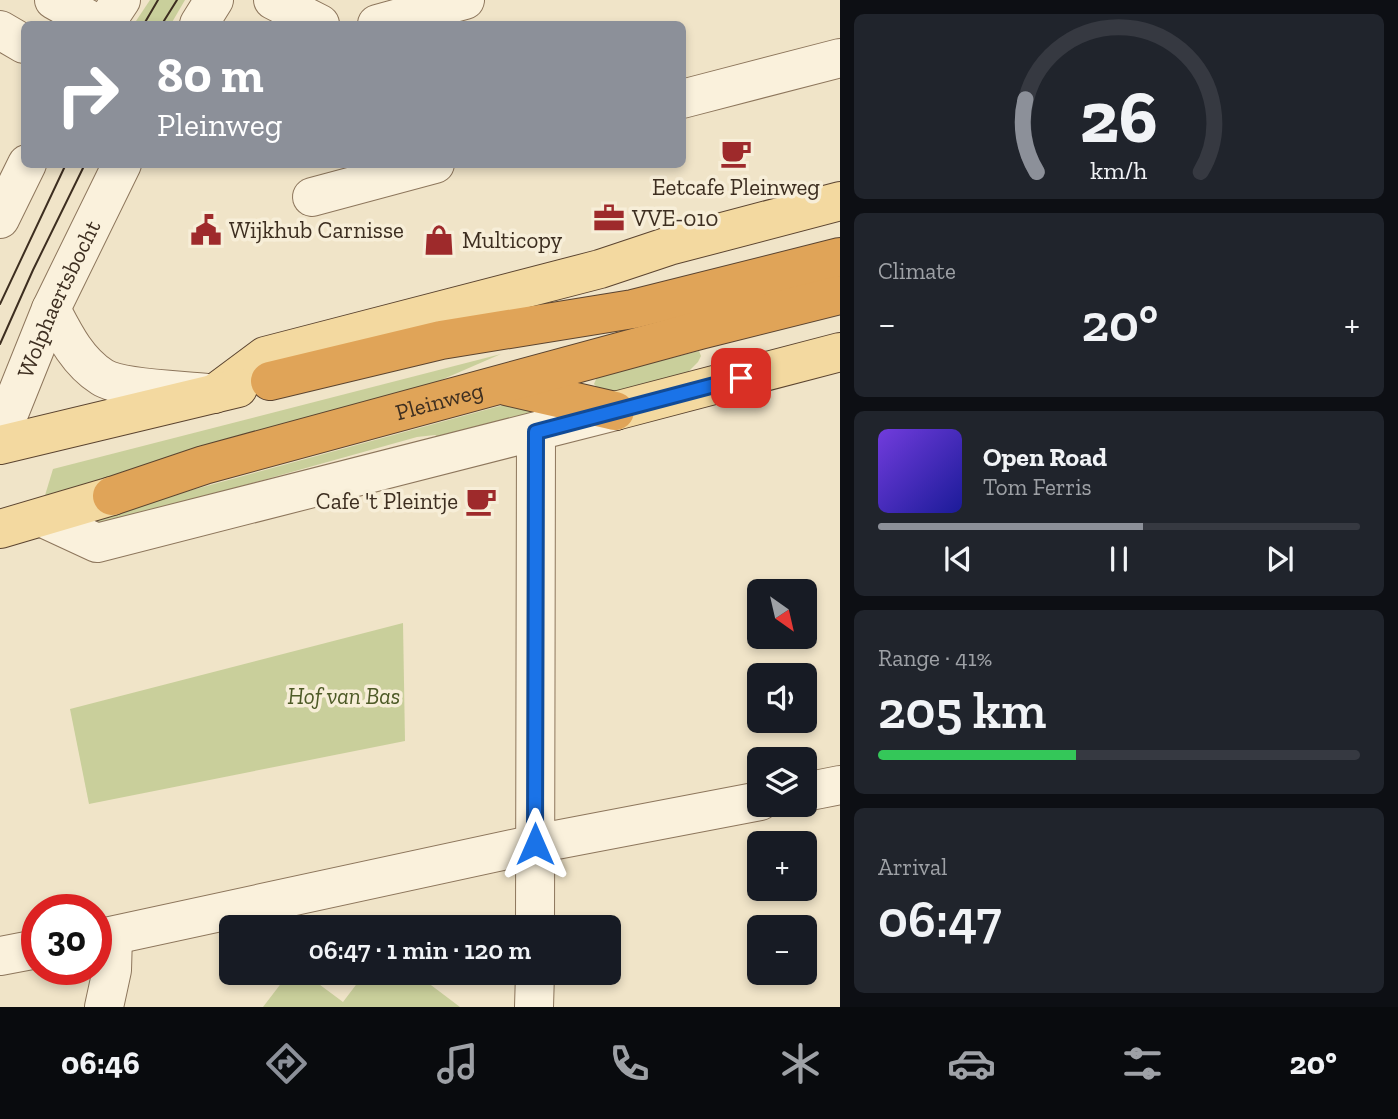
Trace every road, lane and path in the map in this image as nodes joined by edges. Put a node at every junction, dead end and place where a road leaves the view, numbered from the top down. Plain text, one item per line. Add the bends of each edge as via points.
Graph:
1 (54, 0) edge
2 (121, 0) edge
3 (214, 0) edge
4 (273, 0) edge
5 (466, 0) edge
6 (92, 21) edge
7 (107, 21) edge
8 (201, 21) edge
9 (314, 21) edge
10 (388, 21) edge
11 (0, 30) edge
12 (21, 42) edge
13 (840, 58) edge
14 (686, 98) edge
15 (25, 168) edge
16 (120, 168) edge
17 (420, 168) edge
18 (312, 197) dead end
19 (840, 201) edge
20 (0, 219) edge
21 (840, 257) edge
22 (840, 295) edge
23 (51, 309) junction
24 (840, 352) edge
25 (271, 381) joint
26 (504, 385) junction
27 (214, 394) junction
28 (615, 411) junction
29 (536, 432) junction
30 (0, 436) edge
31 (0, 445) edge
32 (112, 496) joint
33 (43, 518) junction
34 (0, 529) edge
35 (840, 785) edge
36 (817, 790) edge
37 (747, 803) edge
38 (535, 844) junction
39 (536, 915) edge
40 (112, 935) edge
41 (21, 952) edge
42 (0, 956) edge
43 (109, 985) edge
44 (535, 985) edge
45 (104, 1007) edge
46 (534, 1007) edge

1 - 6 street
2 - 7 street
3 - 8 street
4 - 9 street
5 - 10 street
11 - 12 street
13 - 14 street
15 - 20 street
16 - 23 street, Wolphaertsbocht
17 - 18 street
19 - 27 main road via 265,356
21 - 25 highway via 633,309 441,340
22 - 26 highway, Pleinweg
23 - 27 street via 83,362 104,379
23 - 30 street, Wolphaertsbocht
24 - 28 main road
25 - 27 main road
26 - 28 highway
26 - 32 highway, Pleinweg via 204,466
27 - 31 main road
28 - 29 street
29 - 33 street via 97,543
29 - 38 street
32 - 33 main road, Pleinweg
33 - 34 main road, Pleinweg
35 - 36 street
37 - 38 street
38 - 39 street
38 - 40 street
41 - 42 street
43 - 45 street
44 - 46 street

